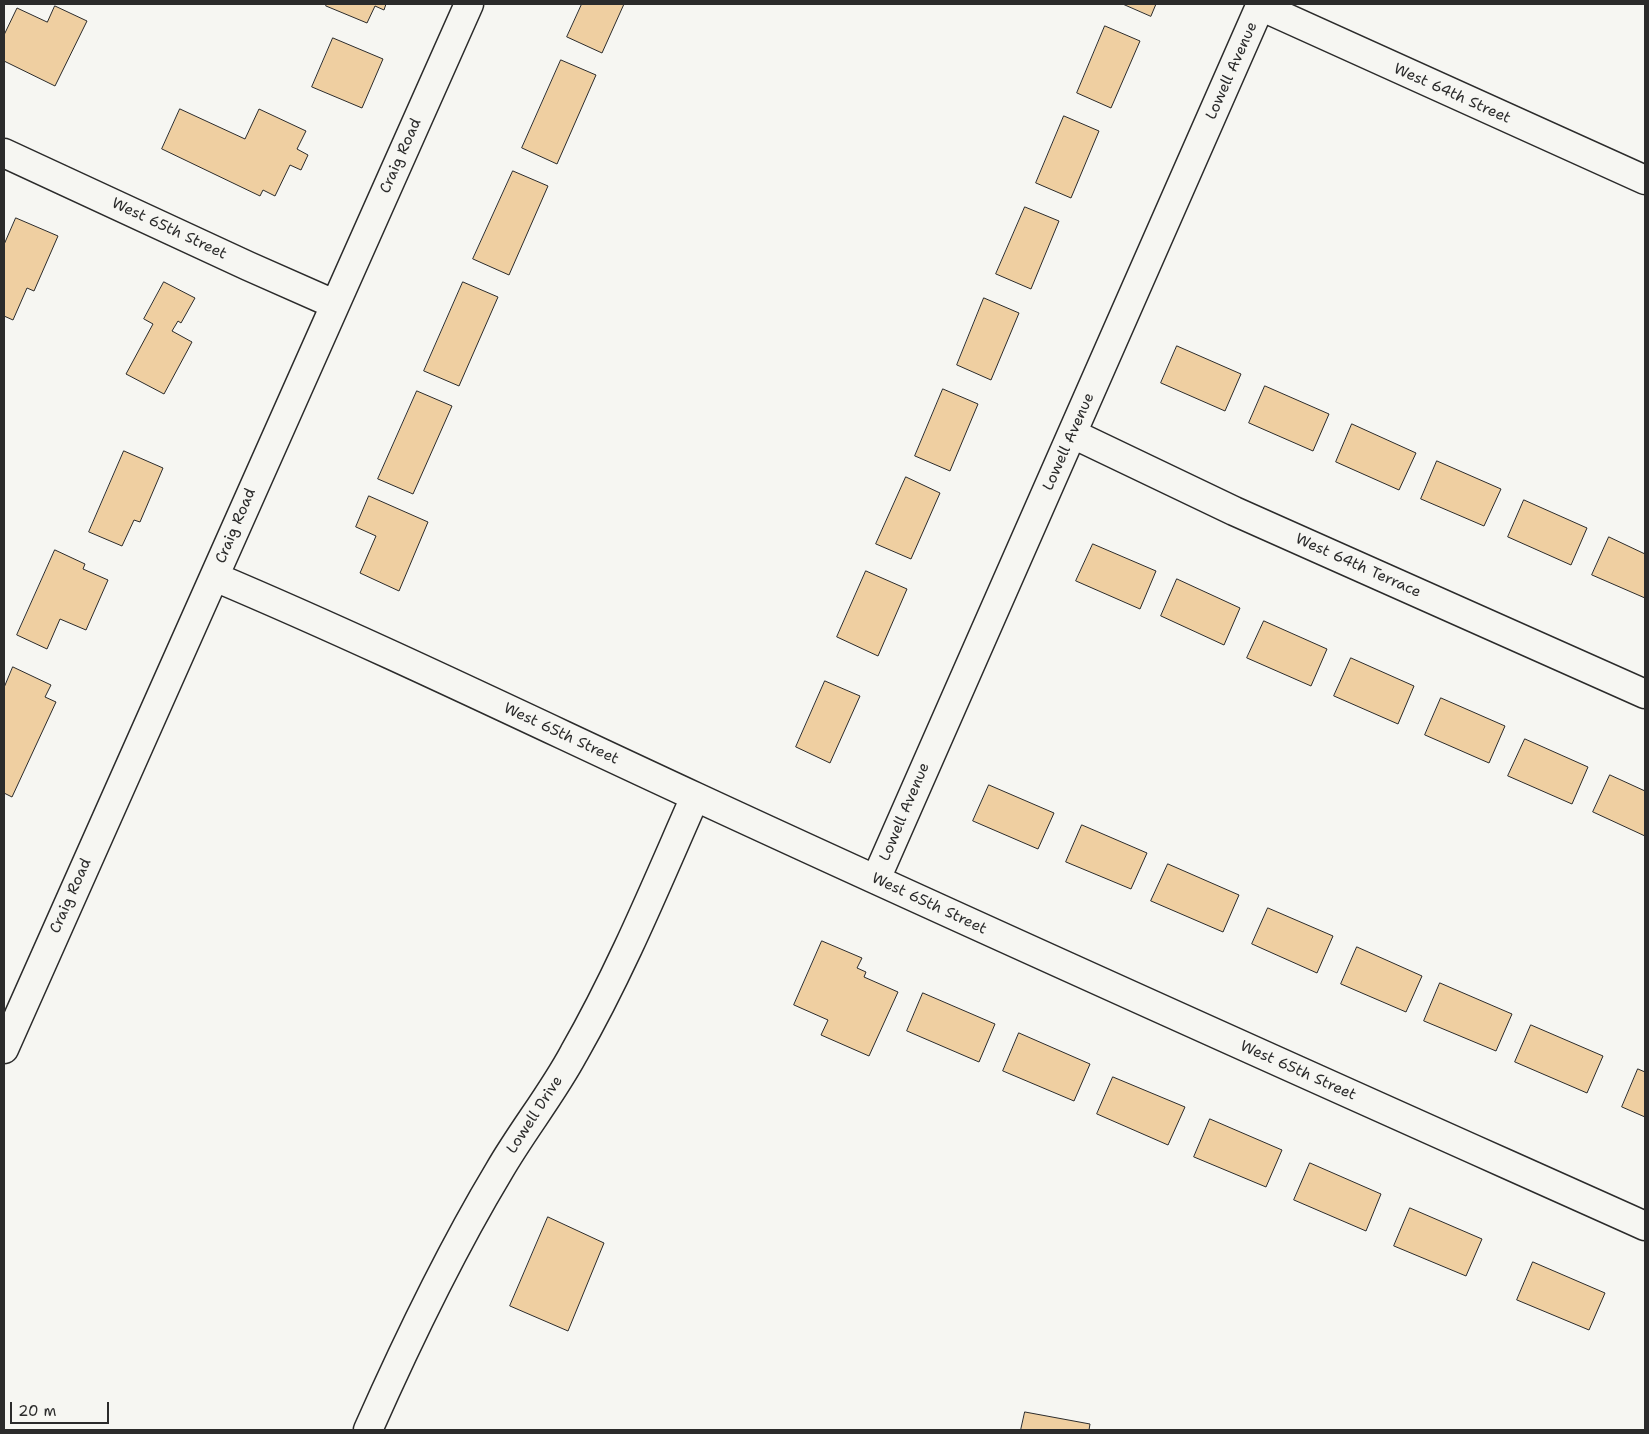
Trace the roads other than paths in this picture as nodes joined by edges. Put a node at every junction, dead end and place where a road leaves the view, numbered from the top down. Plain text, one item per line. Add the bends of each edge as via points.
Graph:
1 (469, 4) edge
2 (1260, 5) edge
3 (4, 153) edge
4 (1645, 180) edge
5 (334, 304) junction
6 (1073, 434) junction
7 (215, 577) junction
8 (1645, 694) edge
9 (695, 797) junction
10 (876, 879) junction
11 (4, 1048) edge
12 (1645, 1226) edge
13 (368, 1430) edge

1 - 5 street, Craig Road
2 - 4 street, West 64th Street
2 - 6 street, Lowell Avenue
3 - 5 street, West 65th Street
5 - 7 street, Craig Road
6 - 8 street, West 64th Terrace via 1234,511
6 - 10 street, Lowell Avenue
7 - 9 street, West 65th Street via 360,639
7 - 11 street, Craig Road via 193,619
9 - 10 street, West 65th Street
9 - 13 street, Lowell Drive via 615,977 574,1055 499,1170 462,1236 399,1360
10 - 12 street, West 65th Street via 1076,972

